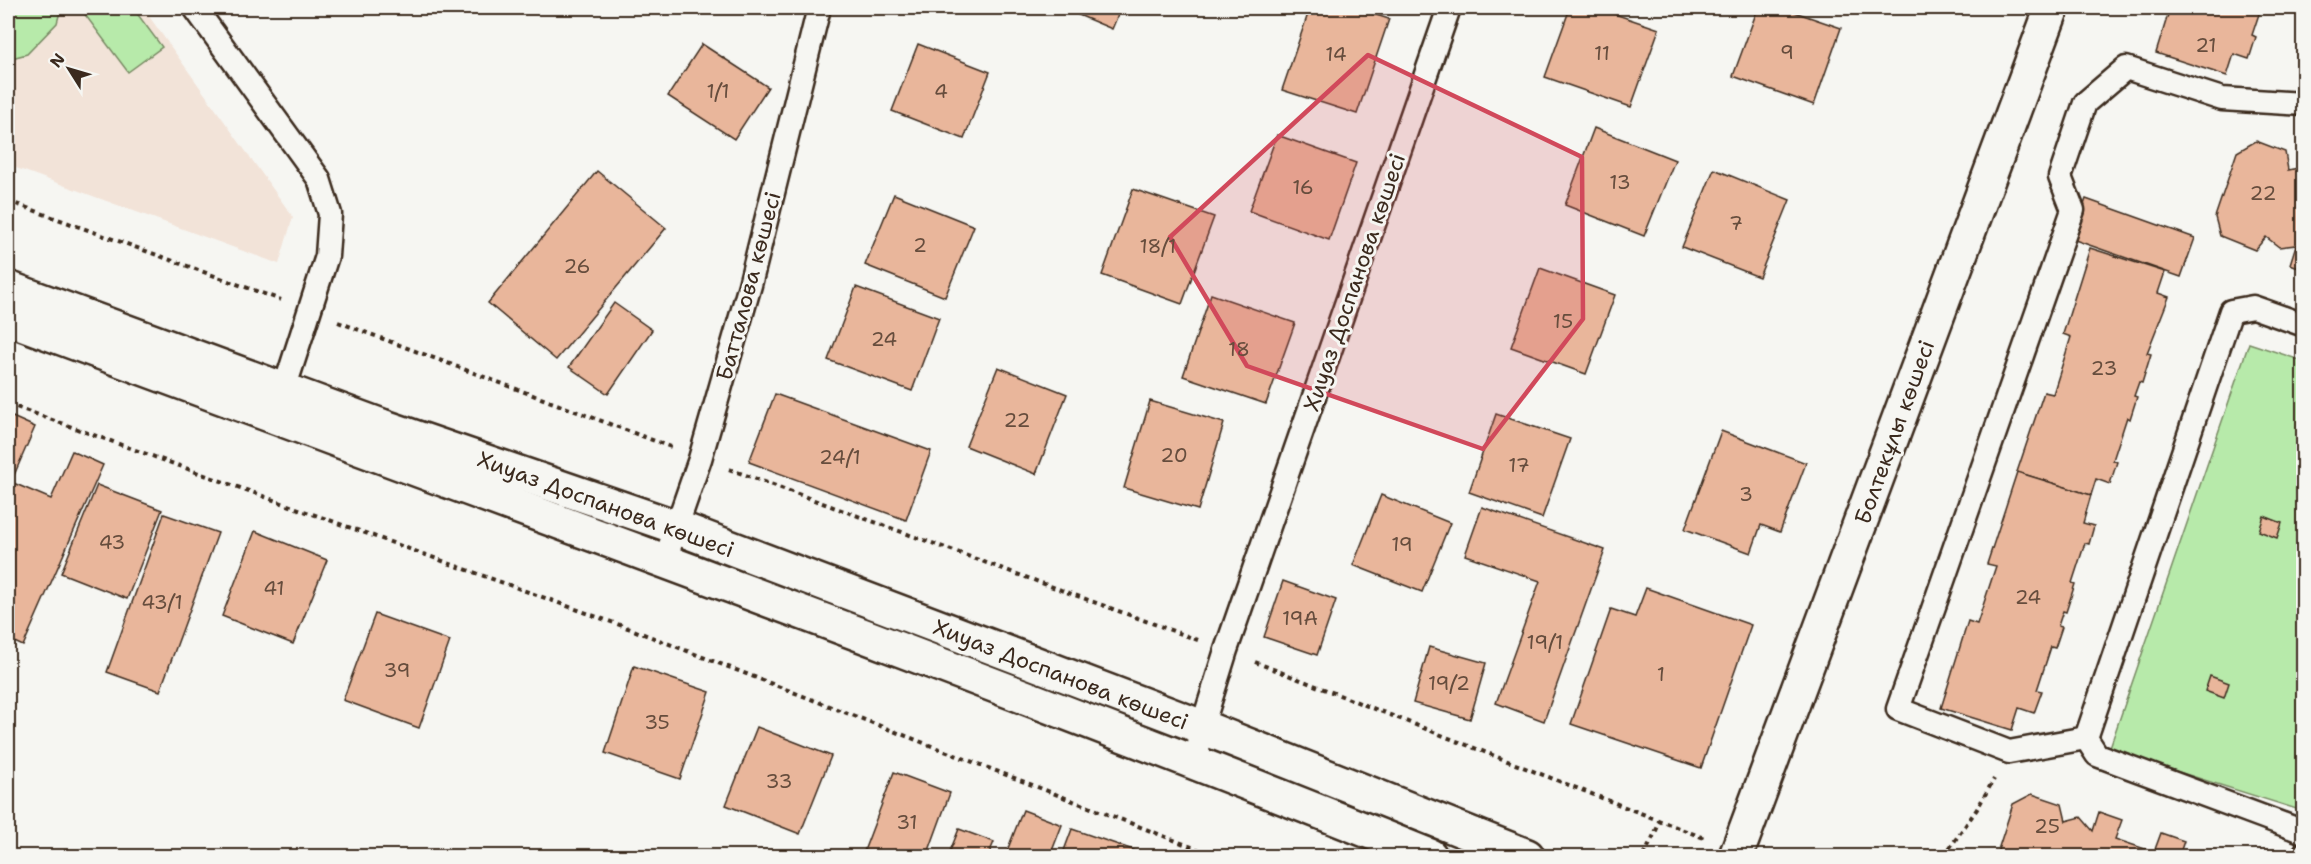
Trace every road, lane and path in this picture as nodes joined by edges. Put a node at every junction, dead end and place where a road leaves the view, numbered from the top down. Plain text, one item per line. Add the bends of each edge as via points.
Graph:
1 (195, 8) edge
2 (819, 8) edge
3 (1449, 8) edge
4 (2052, 8) edge
5 (2304, 104) edge
6 (8, 201) edge
7 (8, 288) edge
8 (309, 311) junction
9 (8, 318) edge
10 (2304, 325) edge
11 (280, 403) junction
12 (8, 404) edge
13 (700, 459) junction
14 (675, 527) junction
15 (665, 560) junction
16 (1226, 650) junction
17 (1202, 727) junction
18 (2086, 738) junction
19 (2009, 752) junction
20 (1196, 762) junction
21 (1660, 822) junction
22 (2304, 832) edge
23 (1737, 854) edge
24 (1215, 856) edge
25 (1430, 856) edge
26 (1527, 856) edge
27 (1644, 856) edge
28 (1944, 856) edge

1 - 8 lane via 320,179 330,214 327,256
2 - 13 lane, Батталова көшесі via 750,285
3 - 16 lane, Хиуаз Доспанова көшесі
4 - 23 street, Болтекұлы көшесі
5 - 19 lane via 2222,99 2126,68 2085,103 2060,177 2073,210 1898,709
6 - 8 path
7 - 11 street, Хиуаз Доспанова көшесі
8 - 11 lane
8 - 13 path
9 - 11 street, Хиуаз Доспанова көшесі
10 - 18 lane via 2253,307 2231,311
11 - 14 street, Хиуаз Доспанова көшесі
11 - 15 street, Хиуаз Доспанова көшесі
12 - 24 path via 628,628
13 - 14 lane, Батталова көшесі
13 - 16 path
14 - 15 lane, Батталова көшесі
14 - 17 street, Хиуаз Доспанова көшесі
15 - 20 street, Хиуаз Доспанова көшесі
16 - 17 lane, Хиуаз Доспанова көшесі
16 - 21 path
17 - 20 lane, Хиуаз Доспанова көшесі
17 - 26 street, Хиуаз Доспанова көшесі
18 - 19 lane
18 - 22 lane via 2097,755
19 - 28 path via 1977,809
20 - 25 street, Хиуаз Доспанова көшесі
21 - 23 path
21 - 27 path

